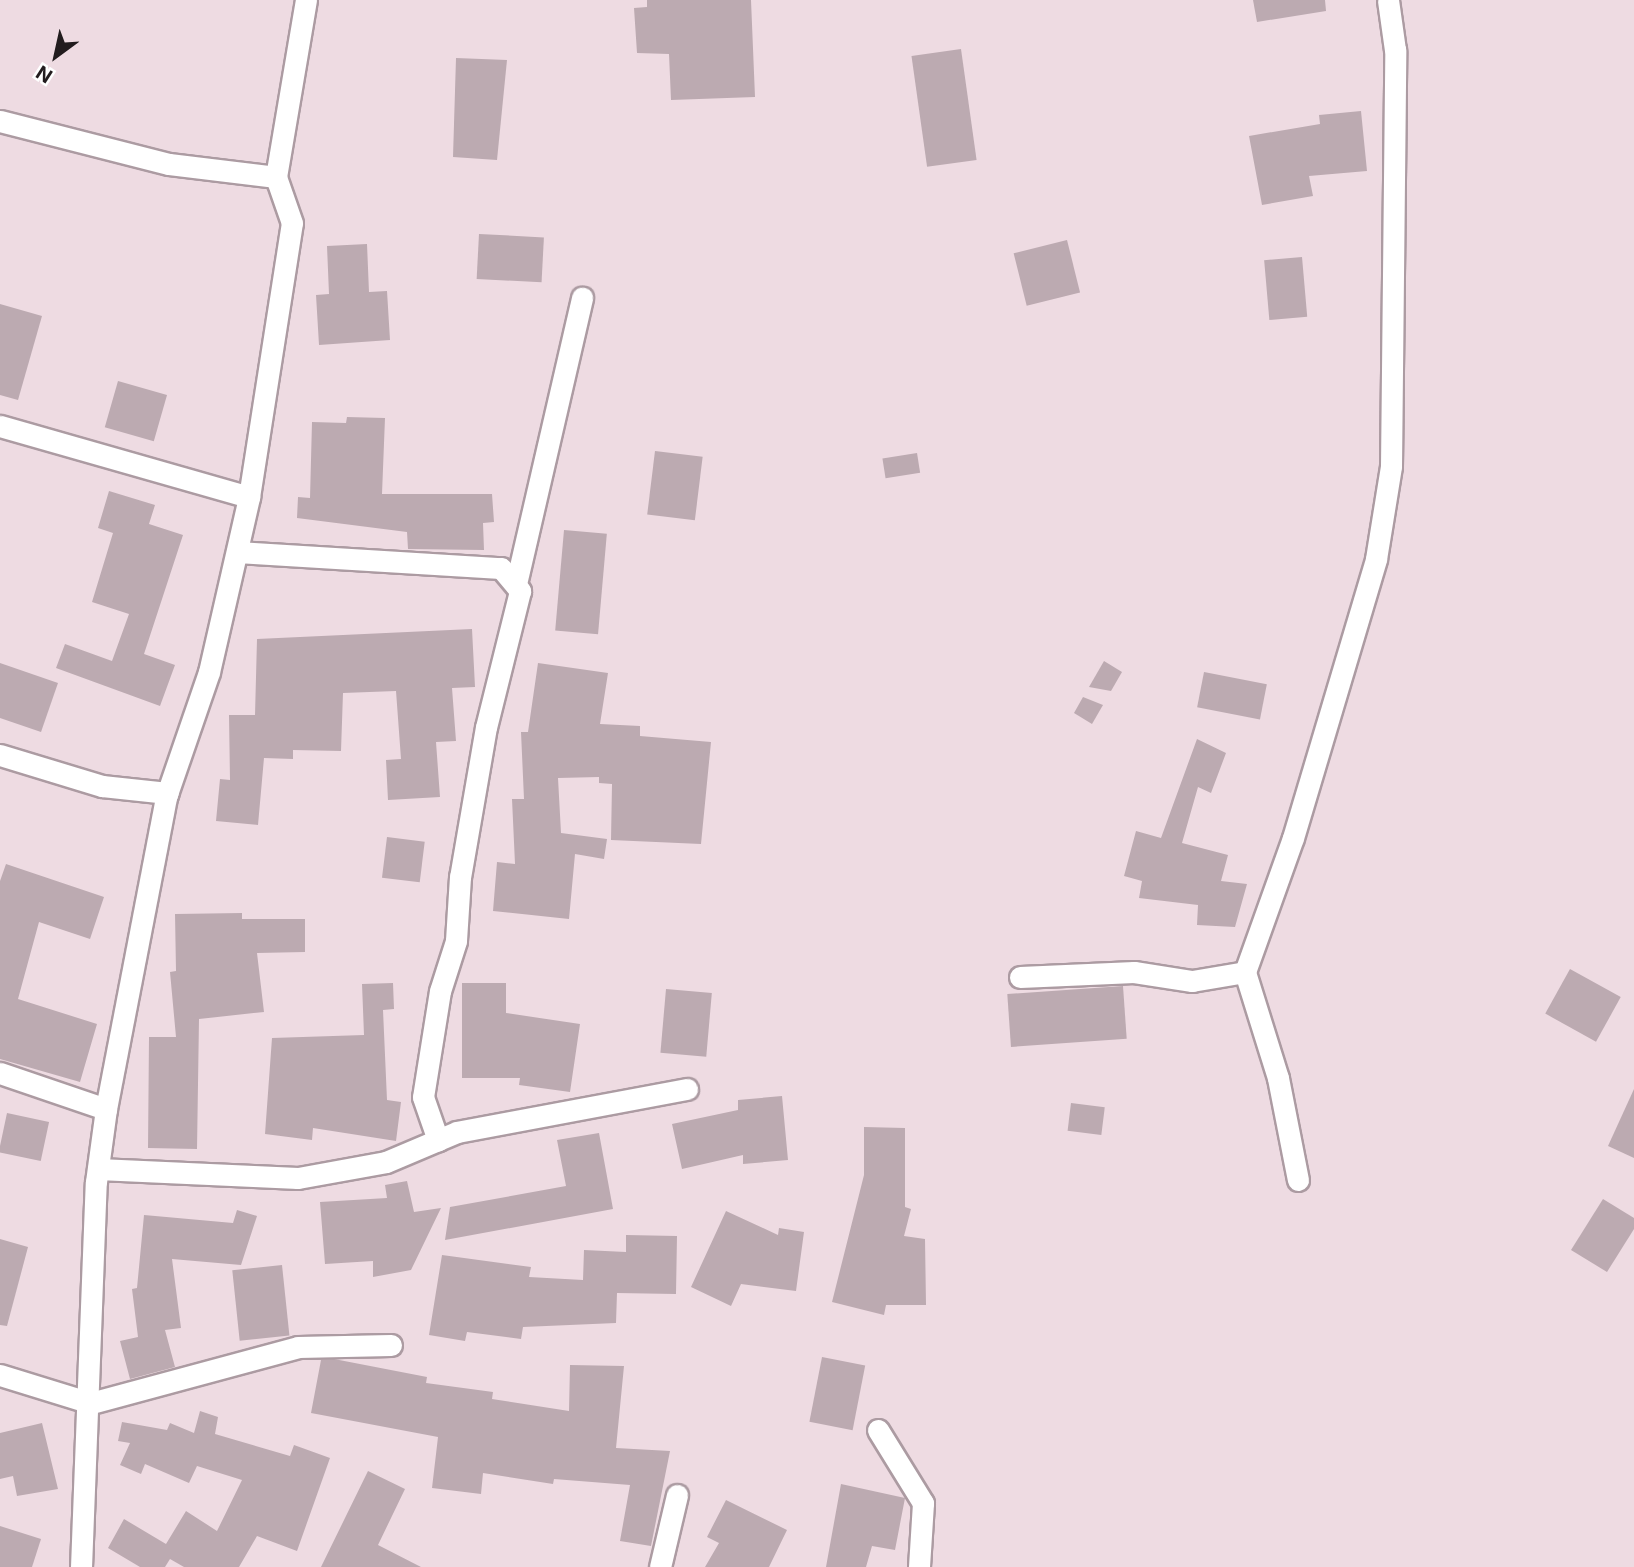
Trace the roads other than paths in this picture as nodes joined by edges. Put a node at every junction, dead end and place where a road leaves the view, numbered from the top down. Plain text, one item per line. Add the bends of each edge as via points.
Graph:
1 (306, 0) edge
2 (1388, 0) edge
3 (0, 121) edge
4 (276, 177) junction
5 (582, 298) dead end
6 (0, 426) edge
7 (249, 497) junction
8 (237, 552) junction
9 (516, 584) junction
10 (0, 755) edge
11 (168, 793) junction
12 (1245, 972) junction
13 (1020, 977) dead end
14 (0, 1073) edge
15 (687, 1089) dead end
16 (106, 1108) junction
17 (438, 1140) junction
18 (98, 1169) junction
19 (1298, 1180) dead end
20 (391, 1345) dead end
21 (0, 1375) edge
22 (91, 1402) junction
23 (878, 1430) dead end
24 (677, 1495) dead end
25 (81, 1567) edge
26 (660, 1567) edge
27 (919, 1567) edge

1 - 4 street
2 - 12 street via 1395,50 1391,466 1376,559 1293,838
3 - 4 street via 169,164
4 - 7 street via 292,223
5 - 9 street
6 - 7 street
7 - 8 street
8 - 9 street via 501,568
8 - 11 street via 209,671
9 - 17 street via 460,877 456,941 440,991 423,1097
10 - 11 street via 102,786
11 - 16 street
12 - 13 street via 1192,981 1134,972
12 - 19 street via 1278,1078
14 - 16 street
15 - 17 street
16 - 18 street
17 - 18 street via 386,1162 298,1178
18 - 22 street
20 - 22 street via 298,1347
21 - 22 street
22 - 25 street
23 - 27 street via 923,1503
24 - 26 street

